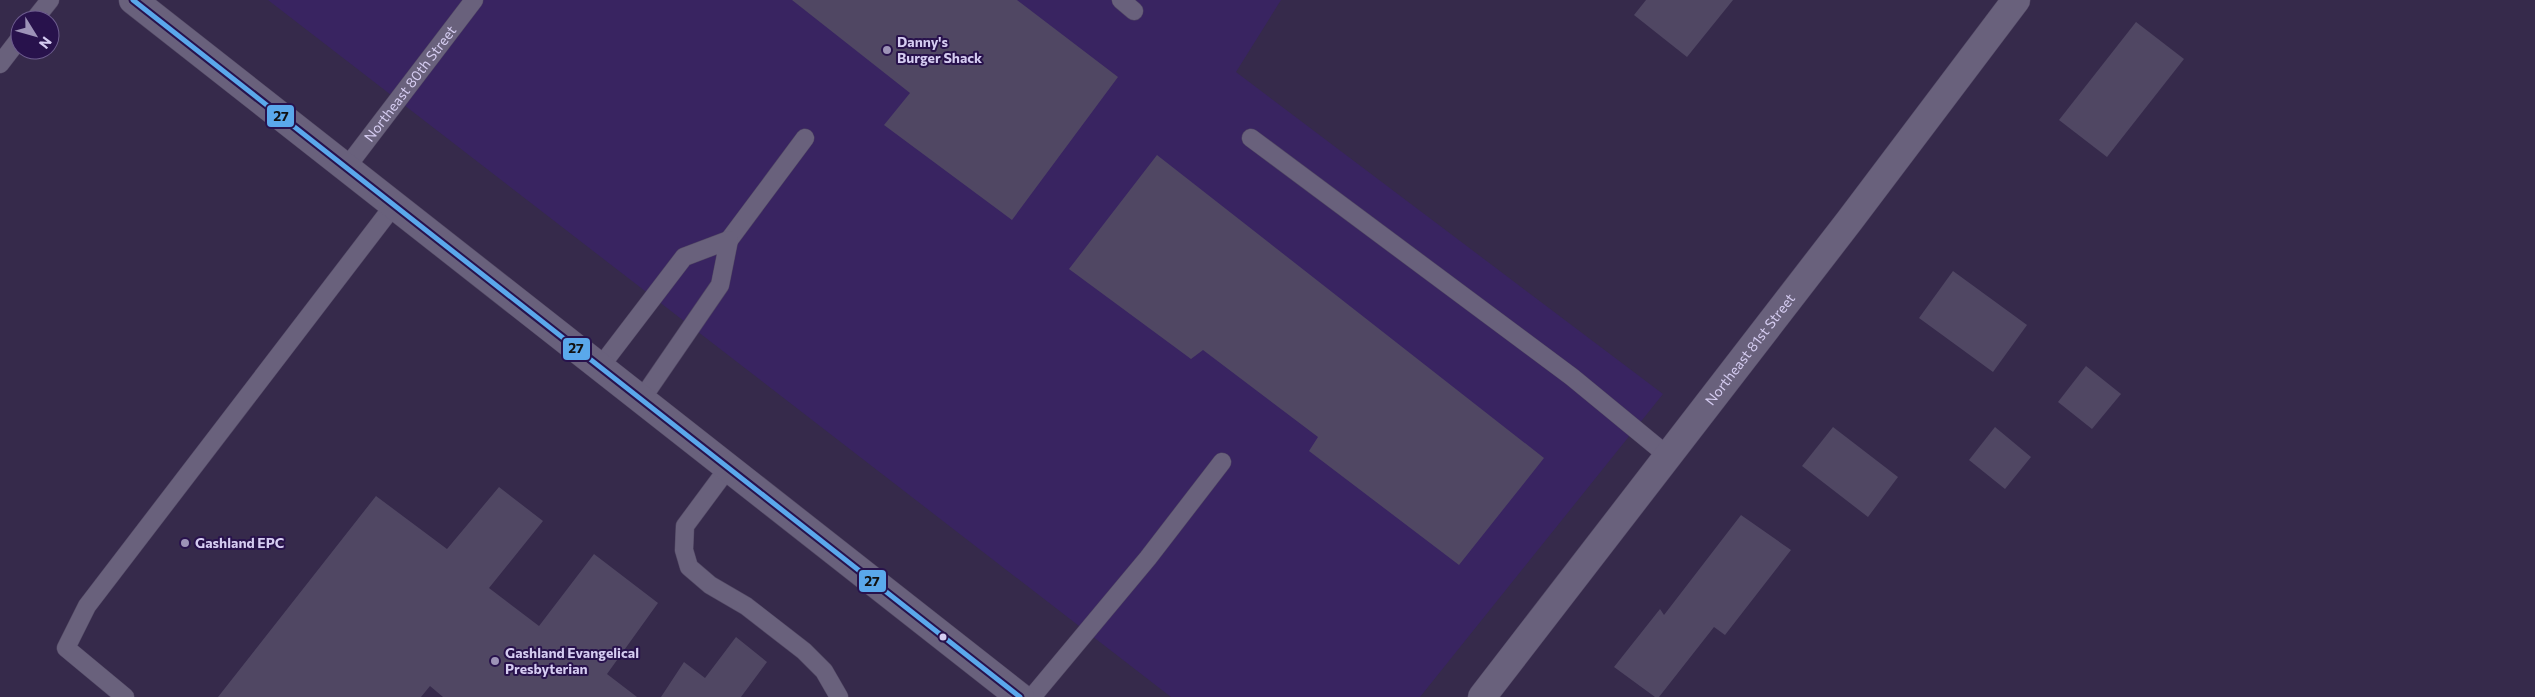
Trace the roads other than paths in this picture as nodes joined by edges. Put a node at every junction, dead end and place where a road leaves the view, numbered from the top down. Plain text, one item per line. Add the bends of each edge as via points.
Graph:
1 (50, 0) edge
2 (133, 0) edge
3 (474, 0) edge
4 (2016, 0) edge
5 (42, 10) edge
6 (10, 51) edge
7 (0, 64) edge
8 (804, 138) dead end
9 (1252, 138) dead end
10 (346, 168) junction
11 (394, 205) junction
12 (728, 240) junction
13 (600, 367) junction
14 (641, 400) junction
15 (1668, 456) junction
16 (1222, 462) dead end
17 (728, 468) junction
18 (125, 697) edge
19 (839, 697) edge
20 (1020, 697) edge
21 (1032, 697) edge
22 (1482, 697) edge

1 - 5 lane
2 - 10 main road
3 - 10 lane, Northeast 80th Street
4 - 15 main road, Northeast 81st Street
6 - 7 lane
8 - 12 lane
9 - 15 lane via 1572,377
10 - 11 main road
11 - 13 main road
11 - 18 lane via 87,606 66,648
12 - 13 lane via 684,257
12 - 14 lane via 720,285
13 - 14 main road
14 - 17 main road
15 - 22 main road, Northeast 81st Street
16 - 21 lane via 1148,558
17 - 19 lane via 685,526 684,550 689,567 804,651 824,671
17 - 20 main road

